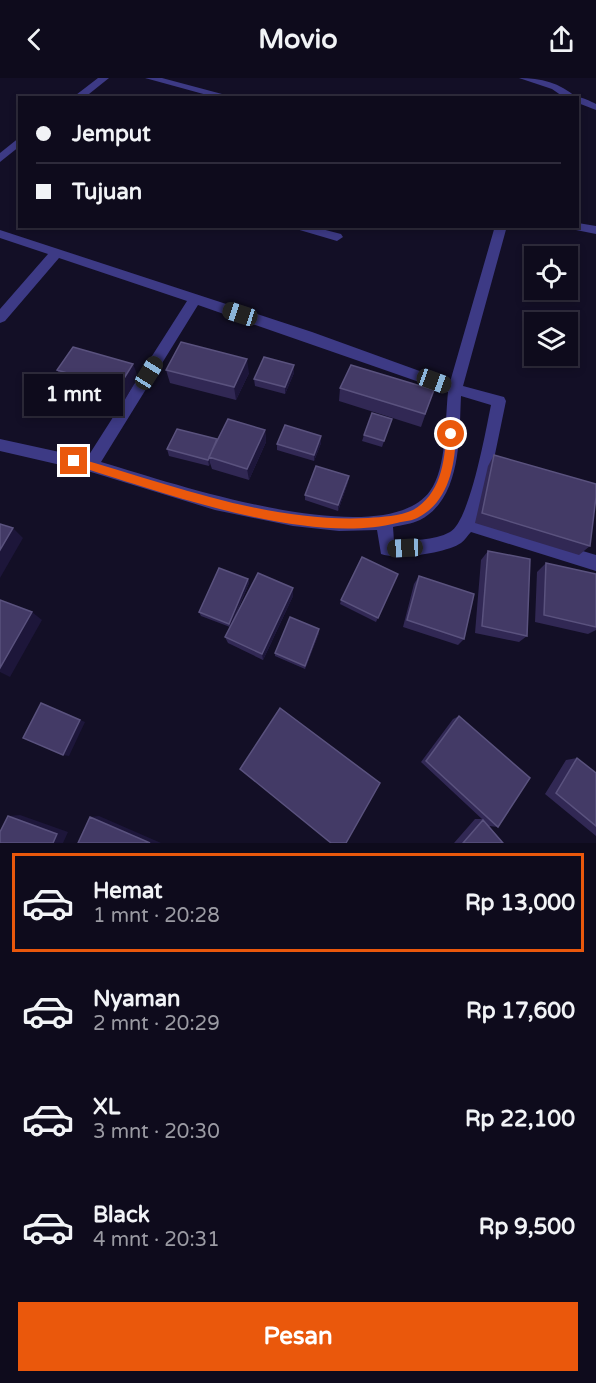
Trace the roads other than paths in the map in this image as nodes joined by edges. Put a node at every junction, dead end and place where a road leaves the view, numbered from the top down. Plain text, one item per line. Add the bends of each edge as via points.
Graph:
1 (104, 78) edge
2 (150, 78) edge
3 (524, 78) edge
4 (557, 83) edge
5 (80, 96) edge
6 (224, 96) edge
7 (570, 96) edge
8 (579, 100) edge
9 (596, 107) edge
10 (15, 142) edge
11 (0, 159) edge
12 (579, 227) edge
13 (299, 228) edge
14 (500, 228) edge
15 (596, 230) edge
16 (0, 234) edge
17 (337, 237) dead end
18 (56, 253) junction
19 (195, 299) junction
20 (0, 318) edge
21 (455, 389) junction
22 (0, 445) edge
23 (91, 465) junction
24 (384, 522) junction
25 (468, 524) junction
26 (596, 563) edge

1 - 5 street
2 - 6 street
3 - 4 street
4 - 7 street
8 - 9 street
10 - 11 street
12 - 15 street
13 - 17 street
14 - 21 street
16 - 18 street
18 - 19 street
18 - 20 street
19 - 21 street
19 - 23 street
21 - 24 street via 450,455 442,485 416,514
21 - 25 street via 499,401
22 - 23 street
23 - 24 street via 215,503 293,519 339,524
24 - 25 street via 387,549 422,547 455,538
25 - 26 street

